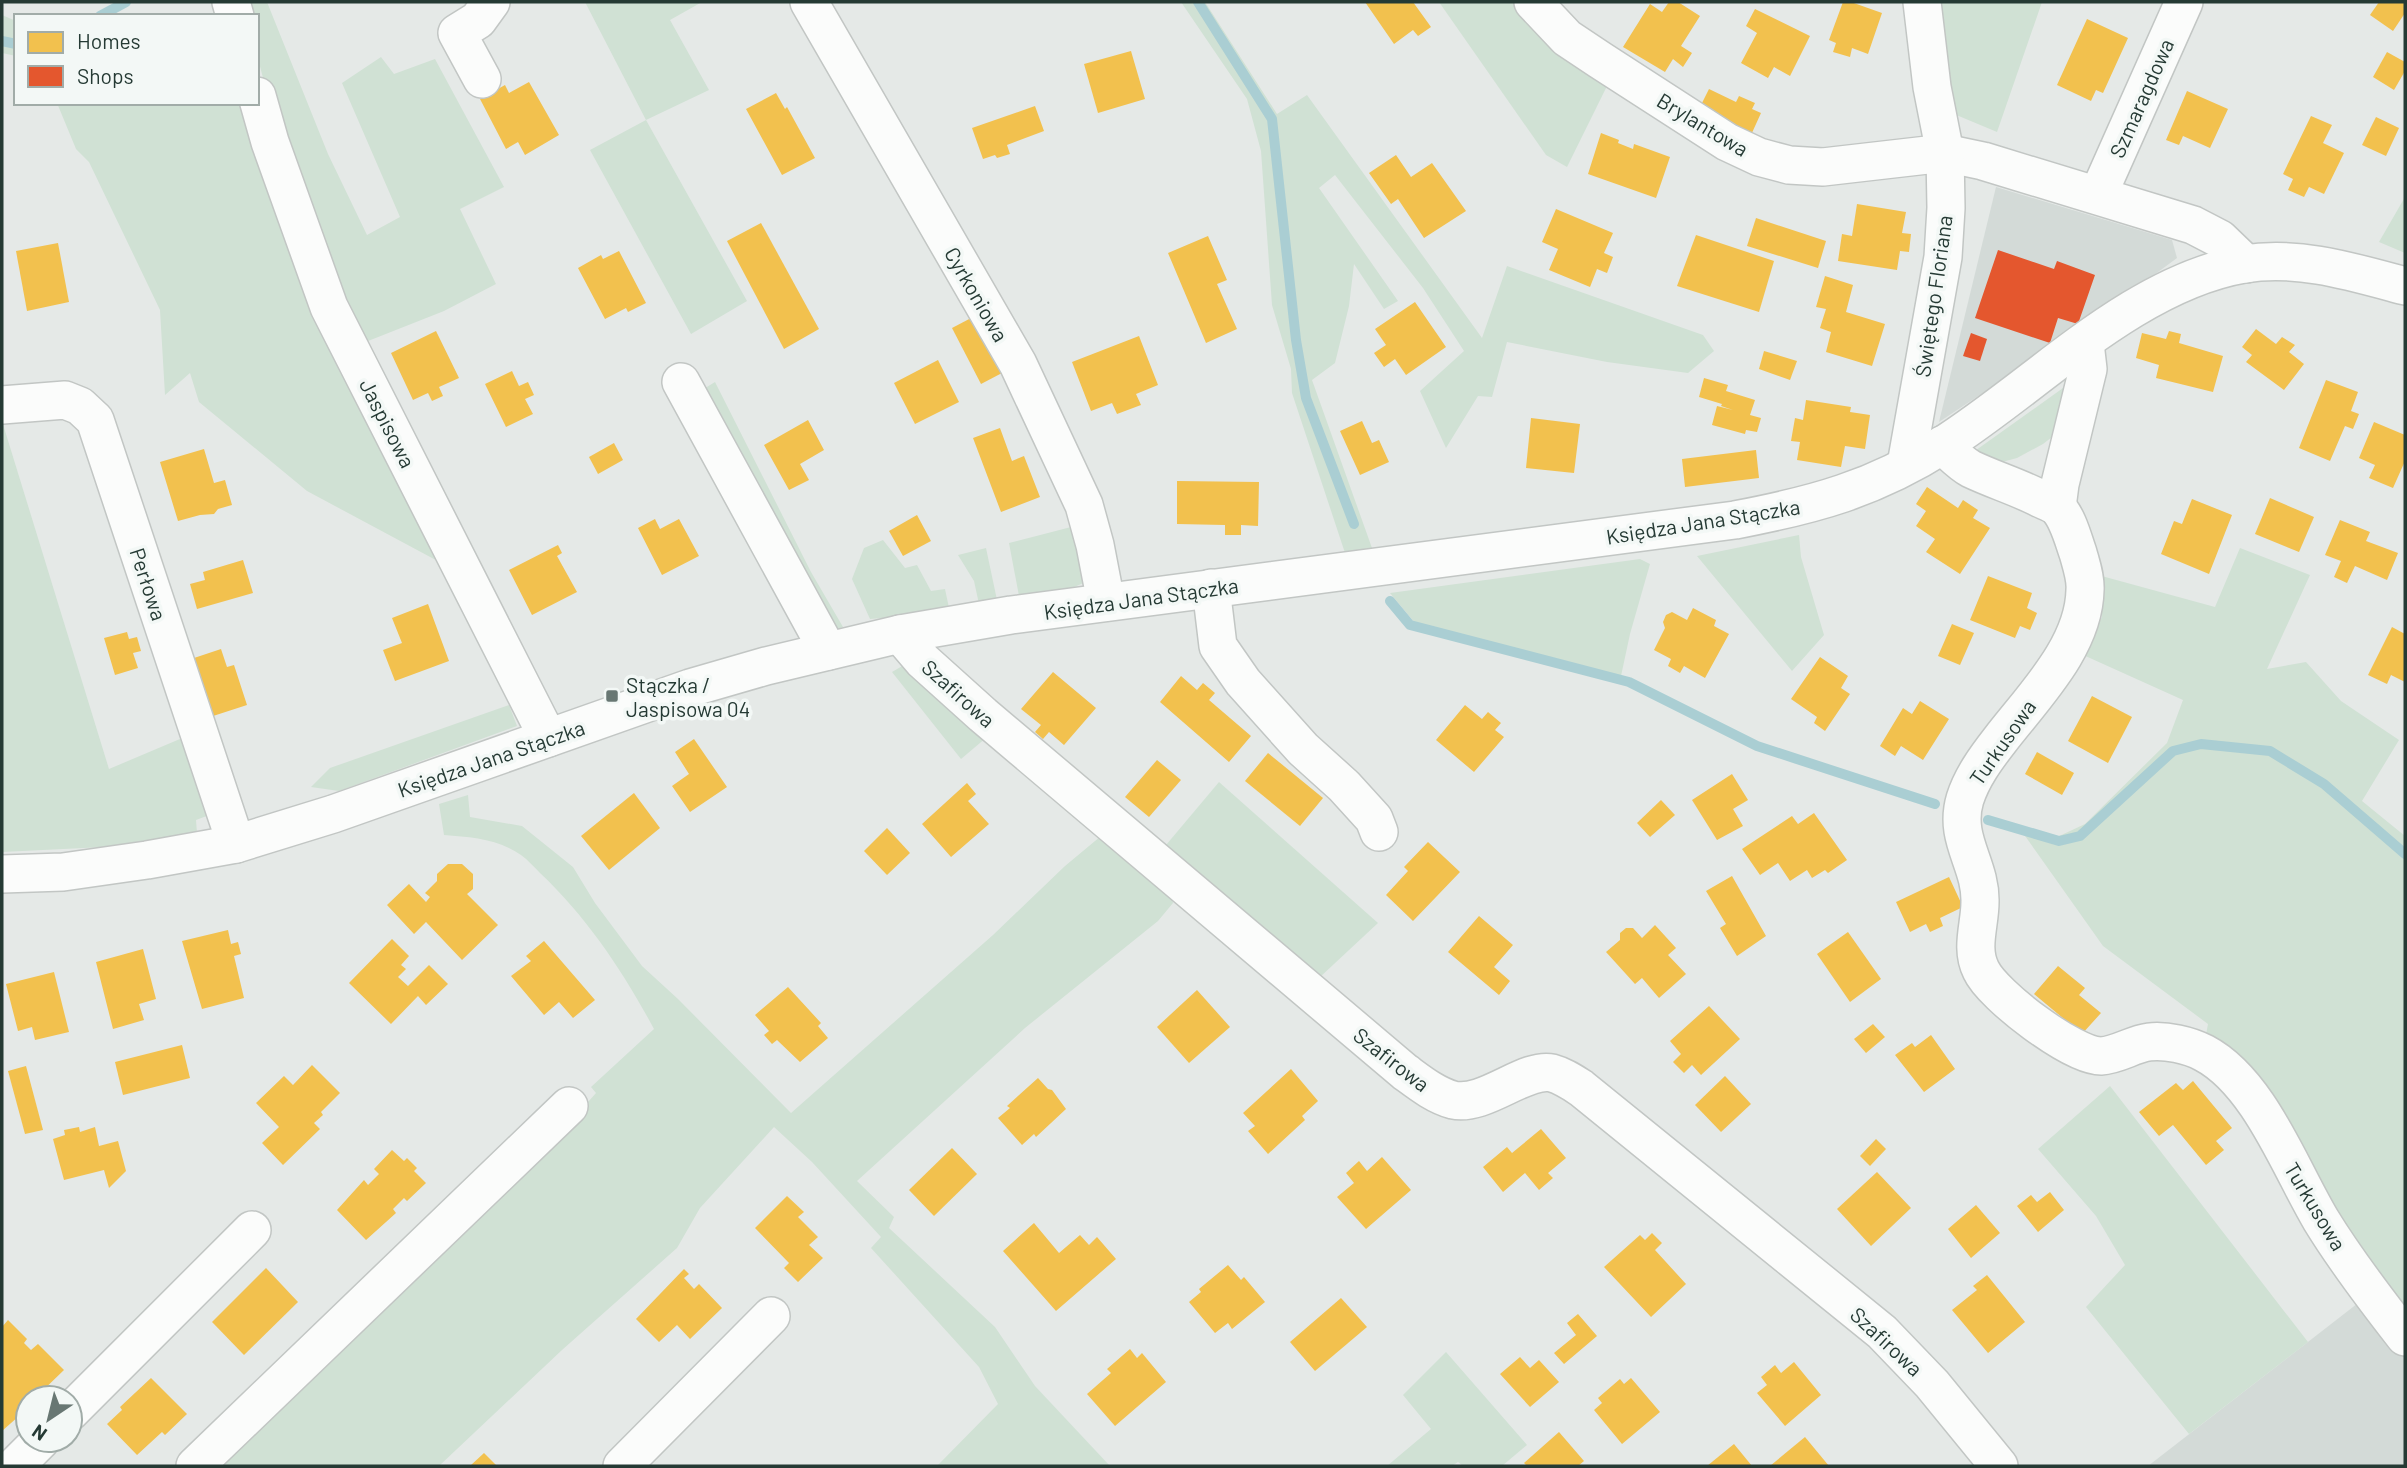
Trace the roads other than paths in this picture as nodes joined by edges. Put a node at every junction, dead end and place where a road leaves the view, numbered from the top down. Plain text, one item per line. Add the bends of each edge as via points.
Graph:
1 (491, 2) edge
2 (809, 2) edge
3 (1533, 2) edge
4 (1922, 2) edge
5 (2184, 2) edge
6 (482, 79) dead end
7 (259, 103) edge
8 (1945, 153) junction
9 (2098, 195) junction
10 (2246, 264) junction
11 (2405, 286) edge
12 (2085, 342) junction
13 (681, 382) dead end
14 (2, 405) edge
15 (1942, 445) junction
16 (1906, 465) junction
17 (2057, 507) junction
18 (1212, 588) junction
19 (1106, 602) junction
20 (900, 634) junction
21 (828, 651) junction
22 (548, 738) junction
23 (1379, 832) dead end
24 (236, 844) junction
25 (2, 874) edge
26 (569, 1106) dead end
27 (252, 1230) dead end
28 (771, 1315) dead end
29 (2405, 1337) edge
30 (84, 1398) edge
31 (195, 1466) edge
32 (622, 1466) edge
33 (1999, 1466) edge

1 - 6 street via 478,20 457,33
2 - 19 street, Cyrkoniowa via 1018,364 1084,505
3 - 8 street, Brylantowa via 1567,37 1600,60 1727,142 1759,157 1823,167
4 - 8 street, Świętego Floriana
5 - 9 street, Szmaragdowa
7 - 22 street, Jaspisowa via 329,307
8 - 9 street
8 - 16 street, Świętego Floriana via 1943,257
9 - 10 street via 2193,225 2220,239
10 - 11 street, Księdza Jana Stączka via 2322,265
10 - 12 street, Księdza Jana Stączka via 2176,285
12 - 15 street, Księdza Jana Stączka
12 - 17 street via 2088,369
13 - 21 street
14 - 24 street, Perłowa via 65,400 95,420
15 - 16 street, Księdza Jana Stączka
15 - 17 street via 1968,468
16 - 18 street, Księdza Jana Stączka via 1835,498 1735,520
17 - 29 street, Turkusowa via 2081,562 2085,589 2081,615 2055,669 1979,768 1960,822 1980,900 1975,948 1981,971 2015,1008 2078,1050 2100,1056 2150,1042 2180,1045 2204,1053 2234,1074 2255,1102 2322,1222
18 - 19 street, Księdza Jana Stączka
18 - 23 street via 1219,646 1243,681 1303,749 1374,819
19 - 20 street, Księdza Jana Stączka
20 - 21 street, Księdza Jana Stączka
20 - 33 street, Szafirowa via 983,715 1433,1092 1454,1100 1472,1100 1549,1072 1581,1088 1882,1332
21 - 22 street, Księdza Jana Stączka via 690,688
22 - 24 street, Księdza Jana Stączka
24 - 25 street, Księdza Jana Stączka via 63,872
26 - 31 street
27 - 30 street
28 - 32 street

